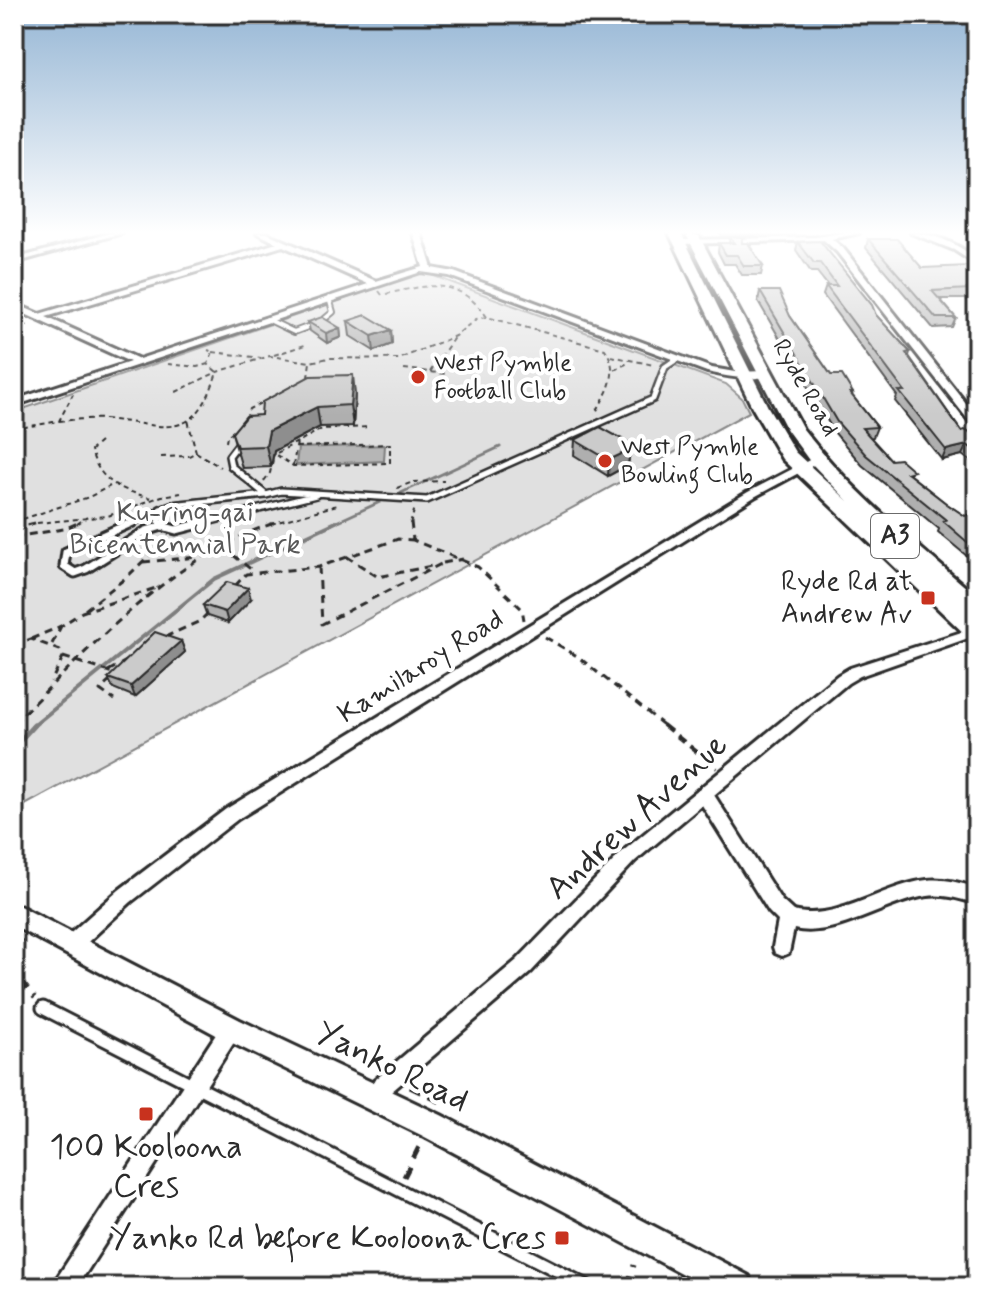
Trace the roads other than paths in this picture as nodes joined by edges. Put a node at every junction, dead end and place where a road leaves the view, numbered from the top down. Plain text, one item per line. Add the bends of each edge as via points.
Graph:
1 (122, 294) edge
2 (342, 294) edge
3 (504, 294) edge
4 (710, 294) edge
5 (719, 294) edge
6 (871, 294) edge
7 (329, 298) junction
8 (14, 306) edge
9 (267, 319) junction
10 (38, 320) junction
11 (678, 358) junction
12 (138, 362) junction
13 (766, 374) junction
14 (744, 375) junction
15 (14, 403) edge
16 (977, 424) edge
17 (249, 430) edge
18 (807, 463) junction
19 (322, 493) junction
20 (266, 495) junction
21 (157, 512) junction
22 (162, 526) junction
23 (977, 609) edge
24 (976, 632) edge
25 (704, 794) junction
26 (977, 896) edge
27 (14, 914) edge
28 (787, 919) junction
29 (71, 945) junction
30 (782, 947) dead end
31 (43, 1008) road end
32 (231, 1029) junction
33 (194, 1090) junction
34 (370, 1097) junction
35 (63, 1287) edge
36 (589, 1287) edge
37 (738, 1287) edge

1 - 10 street
2 - 7 street
3 - 11 street
4 - 14 highway, Ryde Road / A3
5 - 13 highway, Ryde Road / A3
6 - 16 street
7 - 9 street
7 - 9 lane via 333,312 294,332
8 - 10 street
9 - 12 street
10 - 12 street
11 - 14 street
11 - 19 lane via 665,367 653,399 427,500
12 - 15 street
13 - 14 street
13 - 18 highway, Ryde Road / A3
14 - 18 highway, Ryde Road / A3 via 773,433
17 - 20 lane via 229,456 231,466
18 - 23 highway, Ryde Road / A3
18 - 24 highway, Ryde Road / A3
18 - 29 street, Kamilaroy Road via 232,814
19 - 20 lane
19 - 22 lane via 176,530
20 - 21 lane
21 - 22 lane
21 - 22 lane via 66,552 64,566 75,573 86,569
24 - 25 street, Andrew Avenue via 855,672
25 - 28 street
25 - 34 street, Andrew Avenue via 629,856 524,966
26 - 28 street via 925,888 804,923
27 - 29 main road, Yanko Road
28 - 30 street
29 - 32 main road, Yanko Road
31 - 33 lane
32 - 33 street
32 - 34 main road, Yanko Road
33 - 35 street
33 - 36 lane via 398,1187
34 - 37 main road, Yanko Road

